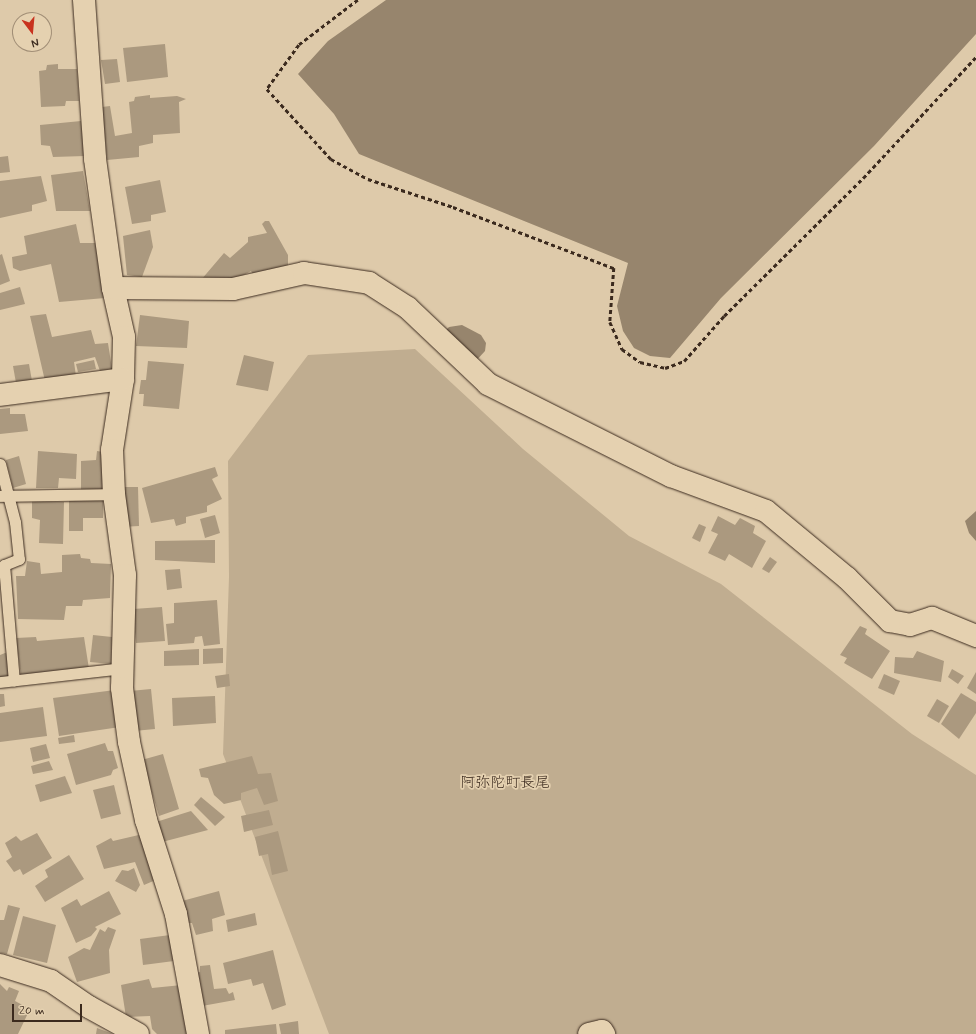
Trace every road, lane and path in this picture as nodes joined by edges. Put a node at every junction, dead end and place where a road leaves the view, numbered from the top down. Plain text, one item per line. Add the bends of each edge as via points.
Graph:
1 (84, 0) edge
2 (358, 0) edge
3 (976, 56) edge
4 (113, 288) junction
5 (123, 379) junction
6 (0, 396) edge
7 (0, 464) edge
8 (114, 494) junction
9 (5, 496) edge
10 (976, 636) edge
11 (122, 668) junction
12 (14, 681) junction
13 (0, 682) edge
14 (0, 965) edge
15 (138, 1034) edge
16 (198, 1034) edge
17 (589, 1034) edge
18 (604, 1034) edge

1 - 4 street via 95,159
2 - 3 path via 299,45 267,89 331,159 368,179 453,207 614,268 610,322 622,349 640,362 665,368 684,361 724,316 863,178
4 - 5 street via 124,337
4 - 10 street via 233,289 304,273 369,283 408,308 488,384 671,476 766,511 846,578 890,621 910,625 932,618
5 - 6 street
5 - 8 street via 112,450
7 - 9 lane
8 - 9 lane
8 - 11 street via 124,575
9 - 12 lane via 19,560 4,565
11 - 12 lane
11 - 16 street via 129,742 146,820 176,914
12 - 13 lane
14 - 15 street via 51,981 89,1008
17 - 18 street via 602,1031

